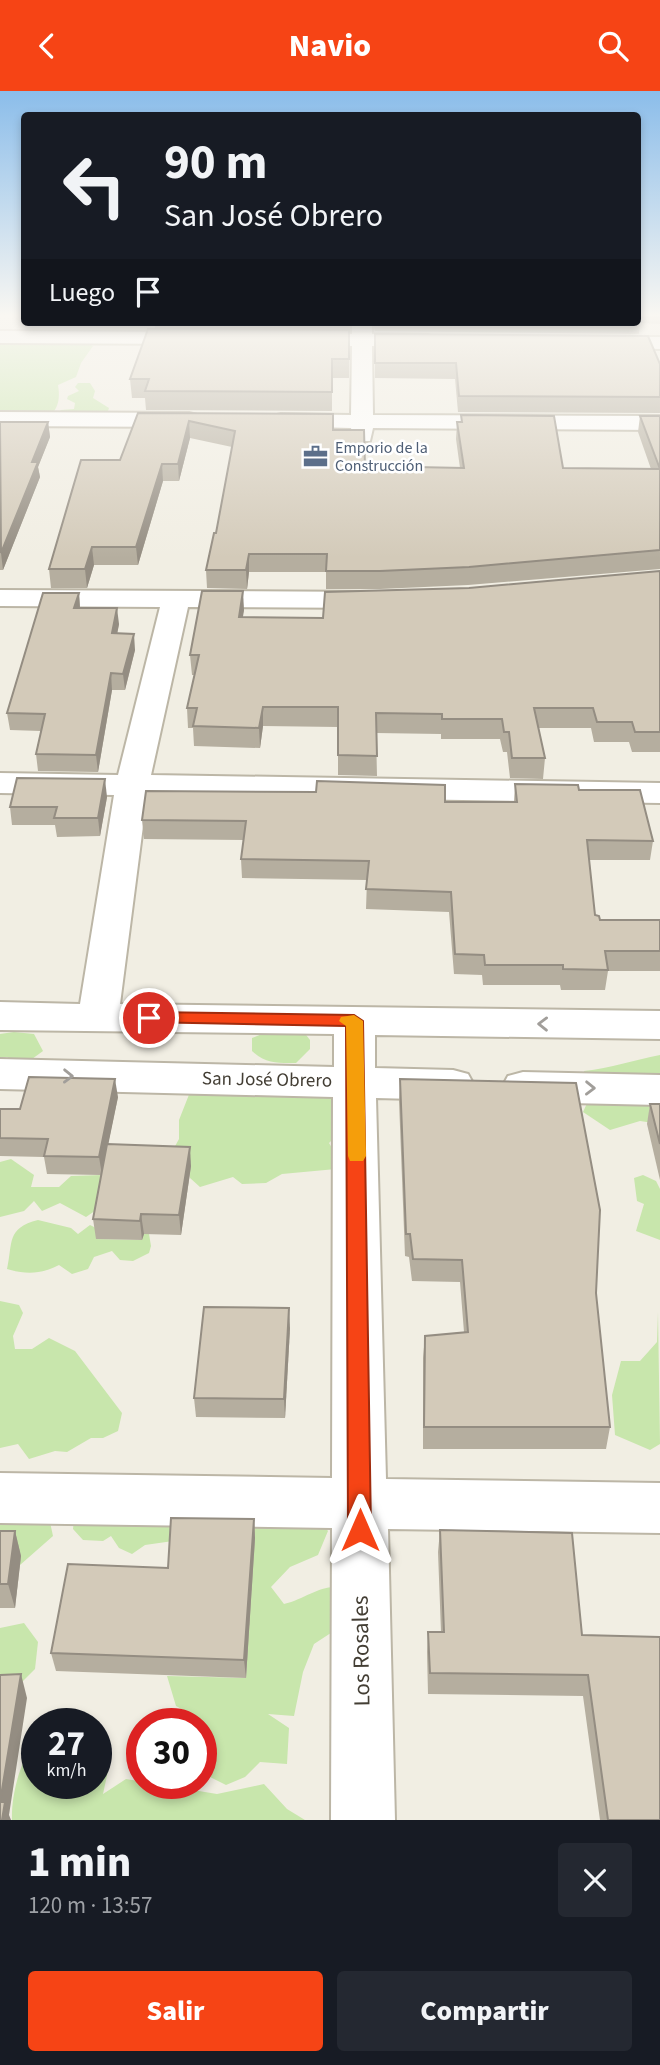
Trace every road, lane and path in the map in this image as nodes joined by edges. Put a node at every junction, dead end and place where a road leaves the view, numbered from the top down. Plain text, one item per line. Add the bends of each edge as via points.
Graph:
1 (362, 397) edge
2 (0, 419) edge
3 (660, 423) edge
4 (265, 428) edge
5 (362, 429) junction
6 (0, 434) edge
7 (660, 438) edge
8 (0, 598) edge
9 (176, 598) junction
10 (405, 599) edge
11 (0, 783) edge
12 (132, 785) junction
13 (660, 793) edge
14 (0, 1016) edge
15 (98, 1017) junction
16 (354, 1021) junction
17 (660, 1025) edge
18 (0, 1074) edge
19 (356, 1083) junction
20 (660, 1090) edge
21 (0, 1498) edge
22 (359, 1504) junction
23 (660, 1508) edge
24 (363, 1820) edge

1 - 5 street
2 - 6 street via 209,428
3 - 5 street
4 - 5 street
5 - 7 street
8 - 9 street
9 - 10 street
9 - 12 street
11 - 12 street
12 - 13 street
12 - 15 street
14 - 15 street
15 - 16 street
17 -> 16 street
16 - 19 street, Los Rosales
18 -> 19 street, San José Obrero
19 -> 20 street, San José Obrero
19 - 22 street, Los Rosales
21 - 22 street
22 - 23 street
22 - 24 street, Los Rosales

